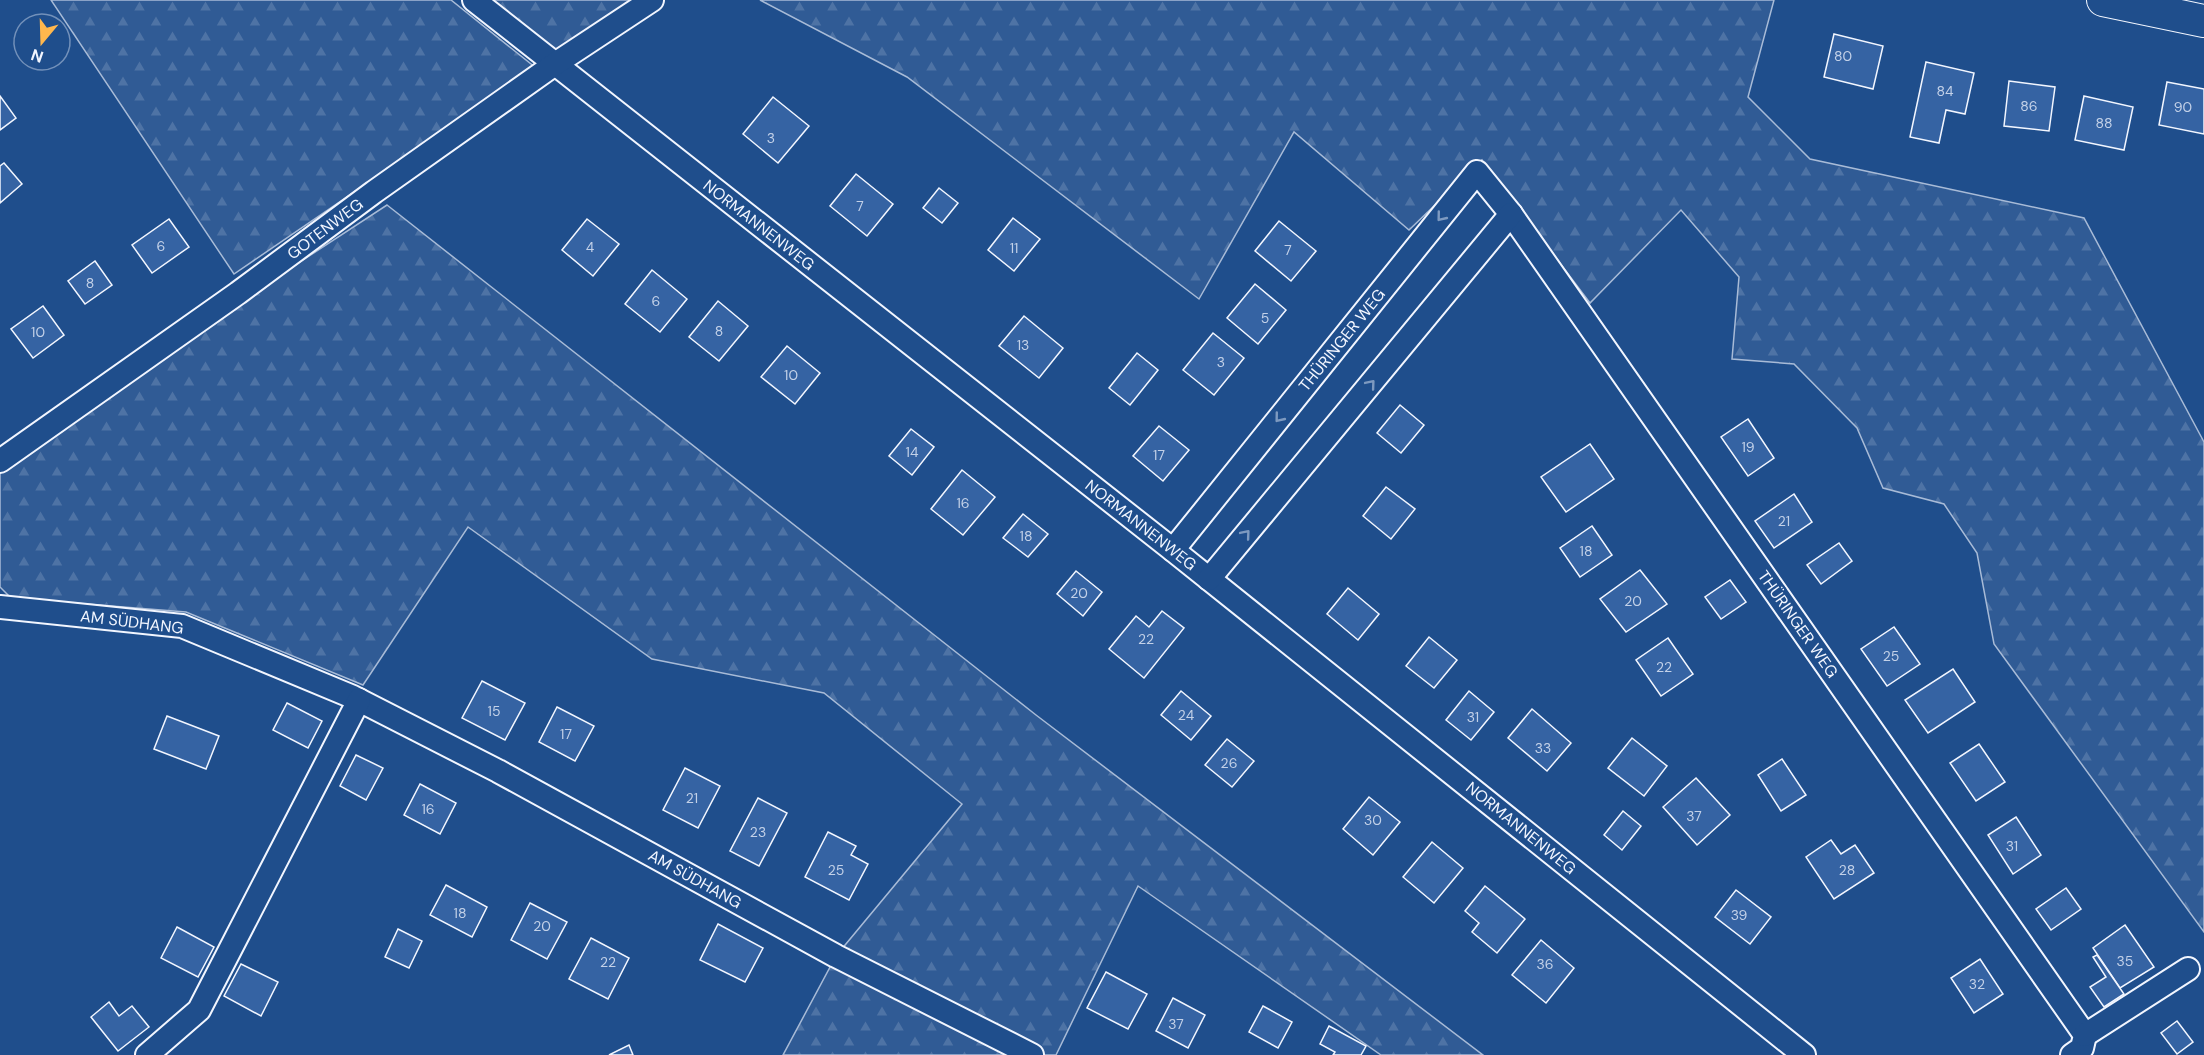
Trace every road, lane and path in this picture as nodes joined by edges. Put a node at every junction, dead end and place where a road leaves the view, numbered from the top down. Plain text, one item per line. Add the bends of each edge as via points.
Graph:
1 (474, 0) edge
2 (652, 0) edge
3 (2103, 0) edge
4 (2204, 21) edge
5 (555, 64) junction
6 (1511, 214) junction
7 (0, 461) edge
8 (1173, 550) junction
9 (1209, 579) junction
10 (0, 608) edge
11 (359, 700) junction
12 (2188, 969) dead end
13 (2085, 1035) junction
14 (147, 1055) edge
15 (1032, 1055) edge
16 (1804, 1055) edge
17 (2072, 1055) edge

1 - 5 street, NORMANNENWEG
2 - 5 street, GOTENWEG
3 - 4 street
5 - 7 street, GOTENWEG
5 - 8 street, NORMANNENWEG
6 -> 8 street, THÜRINGER WEG via 1477,172
9 -> 6 street
6 - 13 street, THÜRINGER WEG
8 - 9 street, NORMANNENWEG
9 - 16 street, NORMANNENWEG
10 - 11 street, AM SÜDHANG via 182,626
11 - 14 street via 199,1010
11 - 15 street, AM SÜDHANG via 498,771 836,956
12 - 13 street
13 - 17 street via 2082,1048

